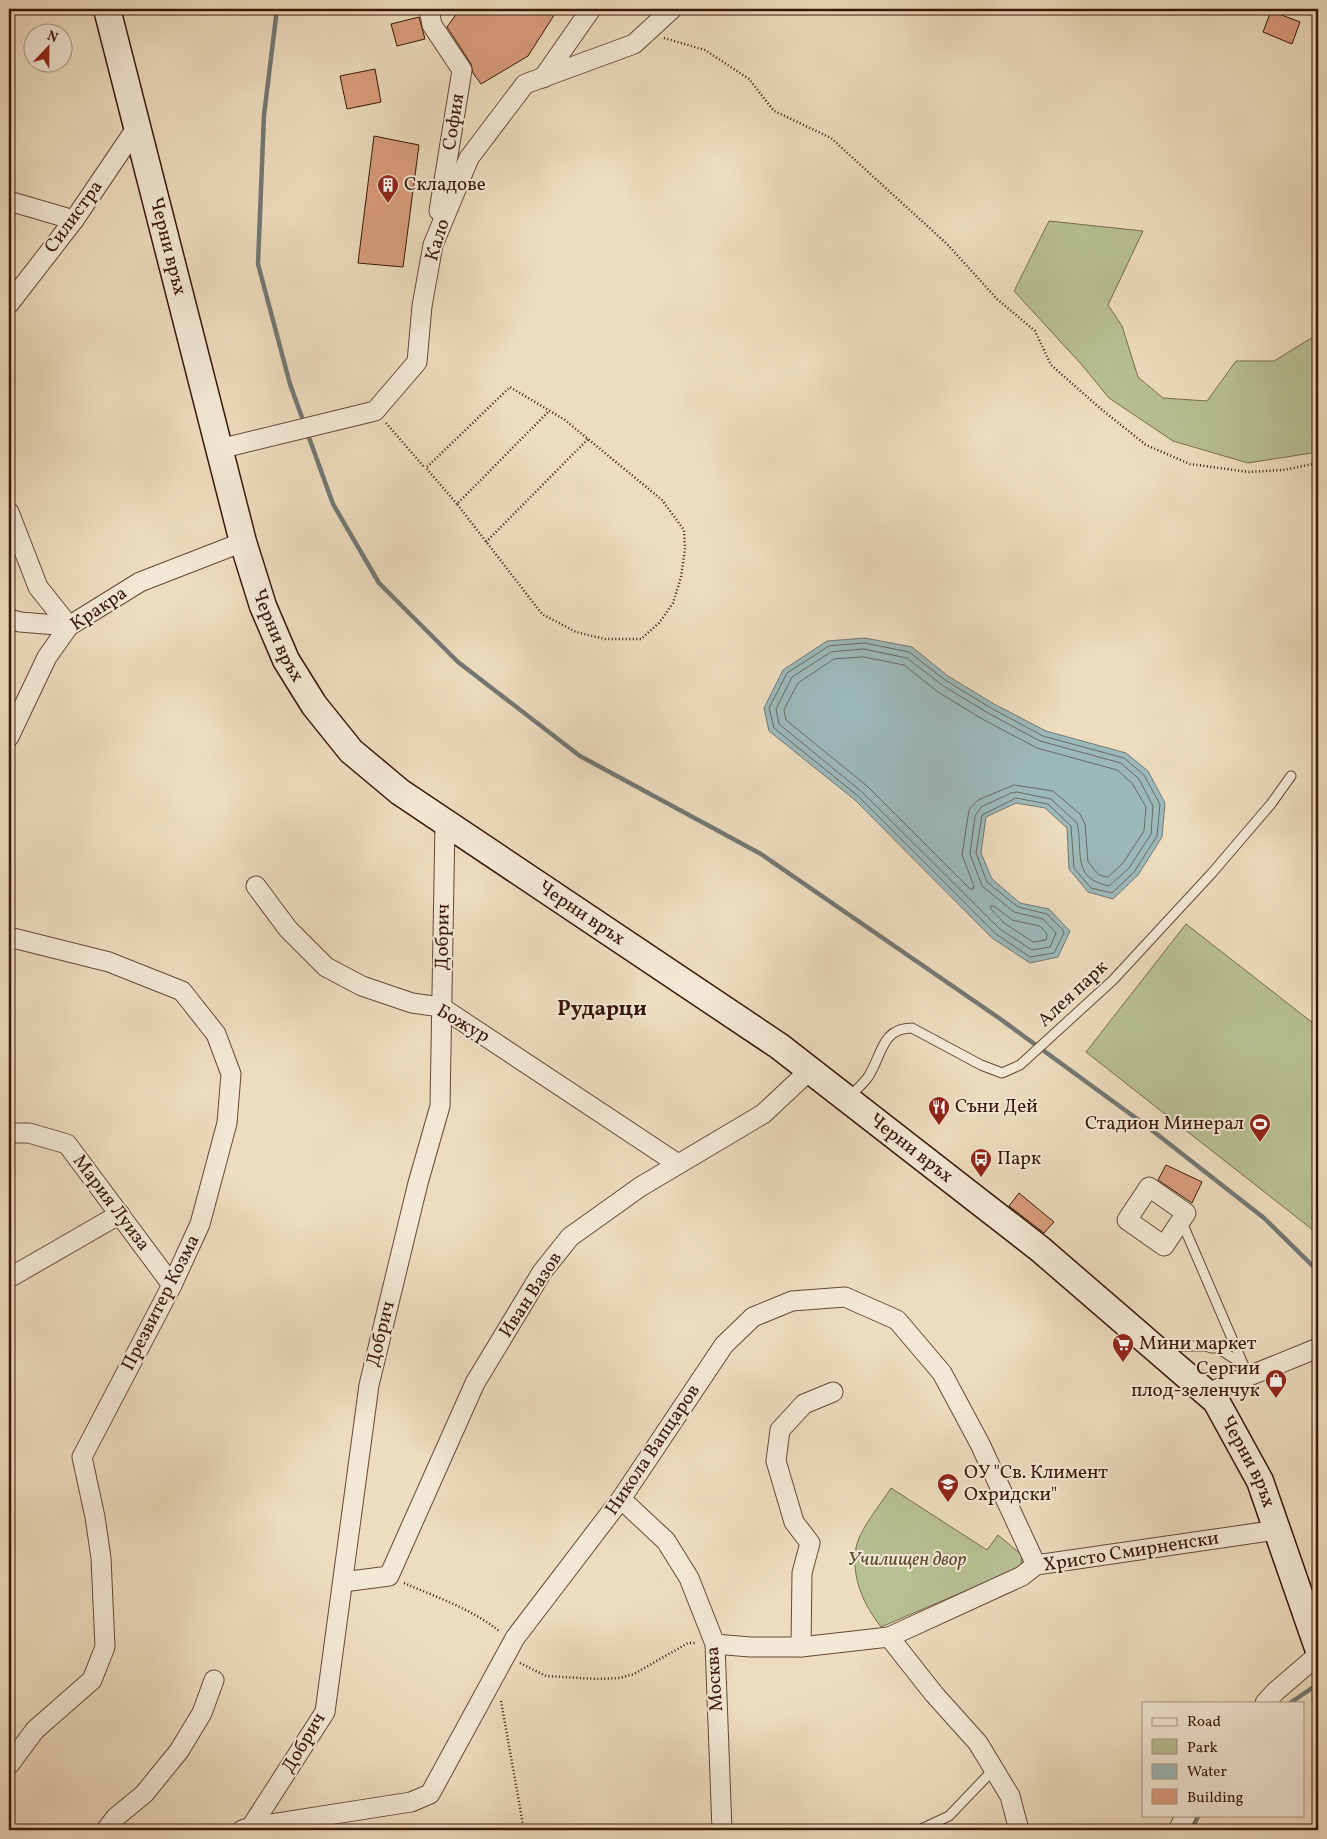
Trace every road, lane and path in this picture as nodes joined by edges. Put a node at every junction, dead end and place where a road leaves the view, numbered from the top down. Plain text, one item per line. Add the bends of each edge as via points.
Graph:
1 (107, 9) edge
2 (428, 9) edge
3 (591, 9) edge
4 (672, 9) edge
5 (646, 32) junction
6 (542, 78) junction
7 (137, 127) junction
8 (9, 201) edge
9 (74, 220) junction
10 (434, 245) junction
11 (9, 304) edge
12 (375, 411) junction
13 (549, 411) junction
14 (588, 439) junction
15 (219, 449) junction
16 (1318, 463) edge
17 (428, 470) junction
18 (457, 504) junction
19 (9, 512) edge
20 (243, 542) junction
21 (486, 542) junction
22 (9, 619) edge
23 (69, 626) junction
24 (9, 738) edge
25 (1291, 776) dead end
26 (445, 823) junction
27 (256, 886) dead end
28 (9, 937) edge
29 (441, 1007) junction
30 (810, 1070) junction
31 (848, 1099) junction
32 (9, 1133) edge
33 (678, 1164) junction
34 (120, 1214) junction
35 (1182, 1220) dead end
36 (9, 1278) edge
37 (172, 1285) junction
38 (1152, 1346) junction
39 (1318, 1348) edge
40 (833, 1392) dead end
41 (1207, 1394) junction
42 (621, 1499) junction
43 (1277, 1530) junction
44 (1036, 1565) junction
45 (389, 1576) junction
46 (343, 1582) junction
47 (889, 1637) junction
48 (715, 1644) junction
49 (510, 1647) junction
50 (801, 1647) junction
51 (1318, 1648) edge
52 (1318, 1655) edge
53 (496, 1674) junction
54 (214, 1680) dead end
55 (1266, 1702) edge
56 (9, 1765) edge
57 (994, 1769) junction
58 (1185, 1816) edge
59 (247, 1829) edge
60 (106, 1830) edge
61 (524, 1830) edge
62 (722, 1830) edge
63 (920, 1830) edge
64 (1019, 1830) edge
65 (1178, 1830) edge

1 - 7 street, Черни връх
2 - 10 street, София via 432,25 462,70
3 - 6 street
4 - 5 street, Кало
5 - 6 street, Кало via 634,44
5 - 16 path via 705,50 749,79 774,111 831,138 948,244 997,299 1035,331 1051,364 1146,445 1190,464 1249,472
6 - 10 street, Кало via 525,84 469,158
7 - 9 street, Силистра
7 - 15 street, Черни връх
8 - 9 street
9 - 11 street, Силистра
10 - 12 street, Кало via 422,306 417,362
12 - 15 street
12 - 17 path
13 - 14 path
13 - 17 path via 510,387 426,468
13 - 18 path
14 - 21 path
14 - 21 path via 662,500 684,530 681,577 673,603 660,623 641,639 605,639 576,632 542,614
15 - 20 street, Черни връх
17 - 18 path
18 - 21 path
19 - 23 street via 38,587
20 - 23 street, Кракра via 140,582
20 - 26 street, Черни връх via 263,606 286,660 314,705 351,751 400,792
22 - 23 street
23 - 24 street, Кракра via 47,657
25 - 31 lane, Алея парк via 1212,873 1113,980 1020,1065 1002,1073 912,1028 902,1028 888,1037 868,1078
26 - 29 street, Добрич
26 - 30 street, Черни връх via 779,1046
27 - 29 street, Божур via 288,929 326,967 362,986 412,1003
28 - 37 street, Презвитер Козма via 109,962 182,991 216,1034 231,1074 227,1123 200,1224
29 - 33 street, Божур
29 - 46 street, Добрич via 440,1106 369,1385
30 - 31 street, Черни връх
30 - 33 street, Иван Вазов via 763,1114
31 - 38 street, Черни връх via 1040,1249
32 - 34 street, Мария Луиза via 29,1133 67,1144
33 - 45 street, Иван Вазов via 570,1237 542,1272 475,1382
34 - 36 street
34 - 37 street, Мария Луиза
35 - 38 lane via 1243,1364 1217,1348
37 - 56 street, Презвитер Козма via 82,1457 101,1558 105,1647 92,1680 36,1730
38 - 41 street, Черни връх
39 - 41 street
40 - 50 street via 804,1404 780,1430 776,1461 794,1522 810,1543 802,1573
41 - 43 street, Черни връх via 1216,1401 1260,1481
42 - 44 street, Никола Вапцаров via 724,1344 753,1317 792,1300 845,1297 897,1320 942,1373 980,1444
42 - 48 street, Москва via 666,1541 689,1578
42 - 49 street, Никола Вапцаров
43 - 44 street, Христо Смирненски
43 - 51 street, Черни връх
44 - 47 street, Христо Смирненски via 1022,1576
45 - 46 street
45 - 49 path via 488,1622
46 - 59 street, Добрич via 325,1712
47 - 50 street, Христо Смирненски
47 - 57 street via 978,1743
48 - 49 path via 688,1643 634,1674 598,1679 546,1676 522,1665
48 - 50 street, Христо Смирненски
48 - 62 street, Москва
49 - 53 street, Никола Вапцаров
52 - 55 street
53 - 59 street, Никола Вапцаров via 430,1794 411,1802
53 - 61 path
54 - 60 street via 202,1713 179,1752 144,1794 116,1817
57 - 63 lane via 949,1816
57 - 64 street via 1010,1796
58 - 65 street

